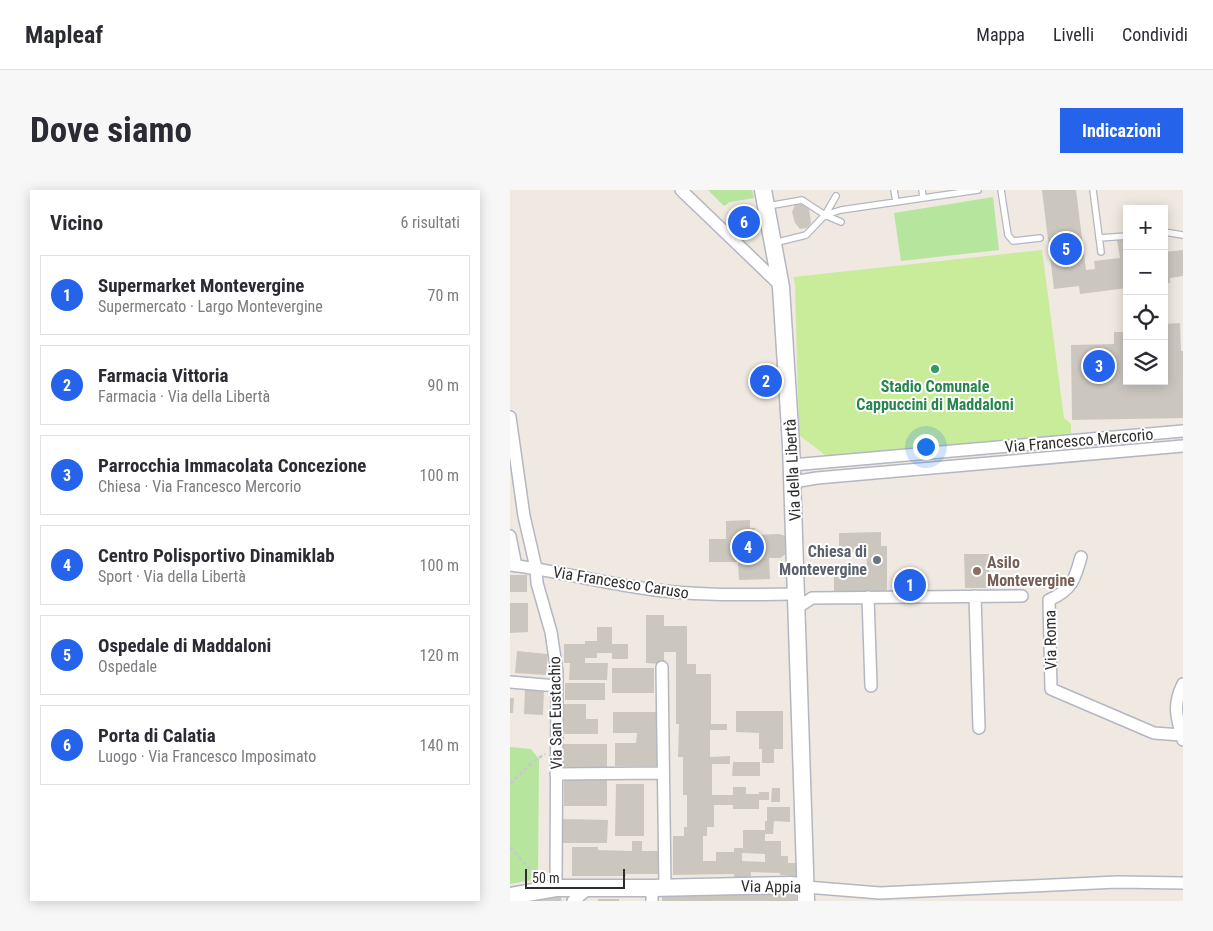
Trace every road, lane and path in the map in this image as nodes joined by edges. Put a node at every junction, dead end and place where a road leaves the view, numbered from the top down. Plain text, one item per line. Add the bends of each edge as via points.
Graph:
1 (681, 190) edge
2 (763, 190) edge
3 (894, 190) edge
4 (922, 190) edge
5 (978, 190) edge
6 (1001, 190) edge
7 (1093, 190) edge
8 (836, 196) dead end
9 (923, 198) junction
10 (896, 202) junction
11 (766, 207) junction
12 (825, 215) junction
13 (841, 222) dead end
14 (1168, 233) edge
15 (1183, 235) edge
16 (1123, 236) edge
17 (1040, 238) dead end
18 (1099, 238) junction
19 (773, 244) junction
20 (1101, 252) dead end
21 (781, 287) junction
22 (510, 417) edge
23 (1183, 431) edge
24 (1183, 446) edge
25 (974, 450) junction
26 (976, 464) junction
27 (792, 465) junction
28 (793, 482) junction
29 (510, 536) edge
30 (1081, 556) dead end
31 (513, 566) edge
32 (536, 568) junction
33 (975, 596) junction
34 (1022, 596) dead end
35 (868, 597) junction
36 (796, 601) junction
37 (662, 668) dead end
38 (510, 682) edge
39 (1183, 684) edge
40 (557, 686) junction
41 (871, 686) dead end
42 (979, 728) dead end
43 (1182, 738) edge
44 (557, 746) junction
45 (663, 773) junction
46 (556, 774) junction
47 (510, 784) edge
48 (510, 847) edge
49 (1183, 883) edge
50 (552, 888) junction
51 (589, 888) junction
52 (656, 892) edge
53 (806, 894) edge
54 (510, 896) edge
55 (573, 901) edge

1 - 21 street
2 - 11 main road, Via della Libertà
3 - 10 lane
4 - 9 lane
5 - 9 lane
6 - 17 lane via 1008,235 1013,241
7 - 18 lane
8 - 12 lane
9 - 10 lane
10 - 12 lane
11 - 12 lane via 802,200
11 - 19 main road, Via della Libertà
12 - 13 lane
12 - 19 lane via 806,235
14 - 15 lane
16 - 18 lane
18 - 20 lane
19 - 21 main road, Via della Libertà
21 - 27 main road, Via della Libertà
22 - 32 street, Via San Eustachio via 524,516
23 - 25 street, Via Francesco Mercorio
24 - 26 street, Via Francesco Mercorio
25 - 26 lane
25 - 27 street, Via Francesco Mercorio
26 - 28 street, Via Francesco Mercorio
27 - 28 main road, Via della Libertà
28 - 36 main road, Via della Libertà
29 - 31 street
30 - 43 street, Via Roma via 1074,581 1049,600 1051,689 1154,732
31 - 32 street
32 - 36 street, Via Francesco Caruso via 636,588
32 - 40 street, Via San Eustachio via 551,632
33 - 34 street
33 - 35 street
33 - 42 street
35 - 36 street
35 - 41 street
36 - 53 main road, Via della Libertà
37 - 45 street
38 - 40 street
39 - 43 street, Via Roma via 1176,698 1176,715
40 - 44 street, Via San Eustachio
44 - 46 street, Via San Eustachio
44 - 47 path via 534,761
45 - 46 street
45 - 52 street
46 - 50 street, Via San Eustachio
48 - 50 path
49 - 53 street, Via Appia via 1117,882
50 - 51 main road, Via Appia
50 - 54 main road, Via Appia
51 - 52 main road, Via Appia
51 - 55 street
52 - 53 main road, Via Appia via 791,885

